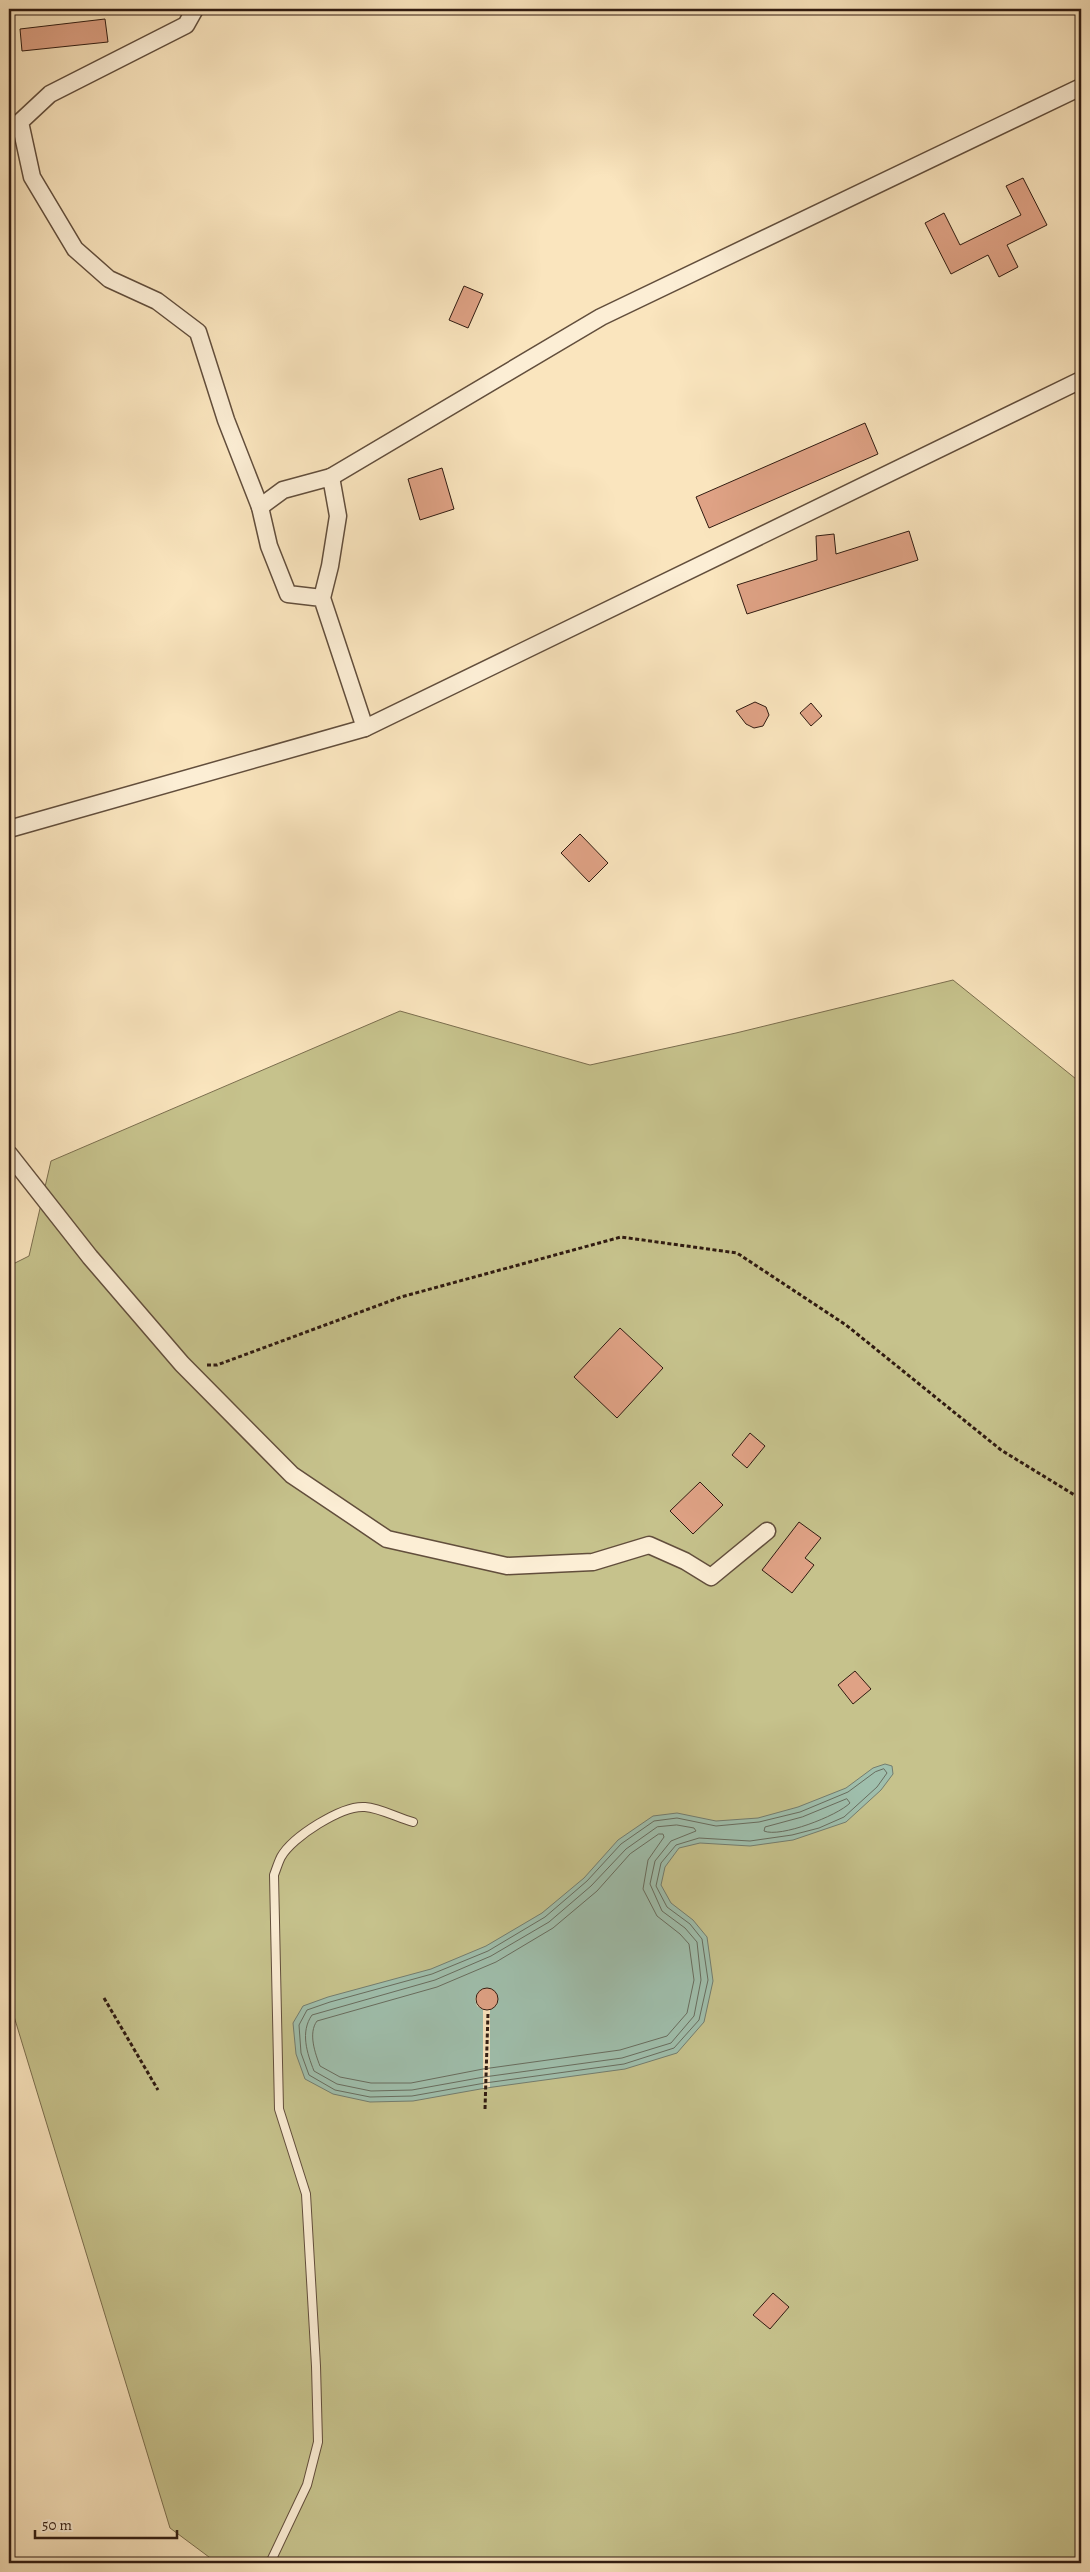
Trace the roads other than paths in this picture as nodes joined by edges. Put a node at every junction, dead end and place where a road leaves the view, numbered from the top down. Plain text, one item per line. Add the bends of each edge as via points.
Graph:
1 (195, 9) edge
2 (1081, 87) edge
3 (1081, 380) edge
4 (331, 477) junction
5 (260, 508) junction
6 (322, 598) junction
7 (365, 728) junction
8 (9, 830) edge
9 (9, 1154) edge
10 (767, 1531) dead end
11 (413, 1822) dead end
12 (270, 2563) edge

1 - 5 street via 186,25 50,94 20,122 32,178 75,249 108,279 157,301 198,332 226,420
2 - 4 street via 601,317
3 - 7 street
4 - 5 street via 283,490
4 - 6 street via 338,516
5 - 6 street via 268,546 288,594
6 - 7 street
7 - 8 street
9 - 10 street via 90,1258 182,1364 292,1475 387,1539 507,1566 593,1562 649,1545 711,1577
11 - 12 lane via 364,1807 339,1813 313,1827 295,1842 281,1856 274,1876 279,2109 306,2194 318,2442 307,2485

